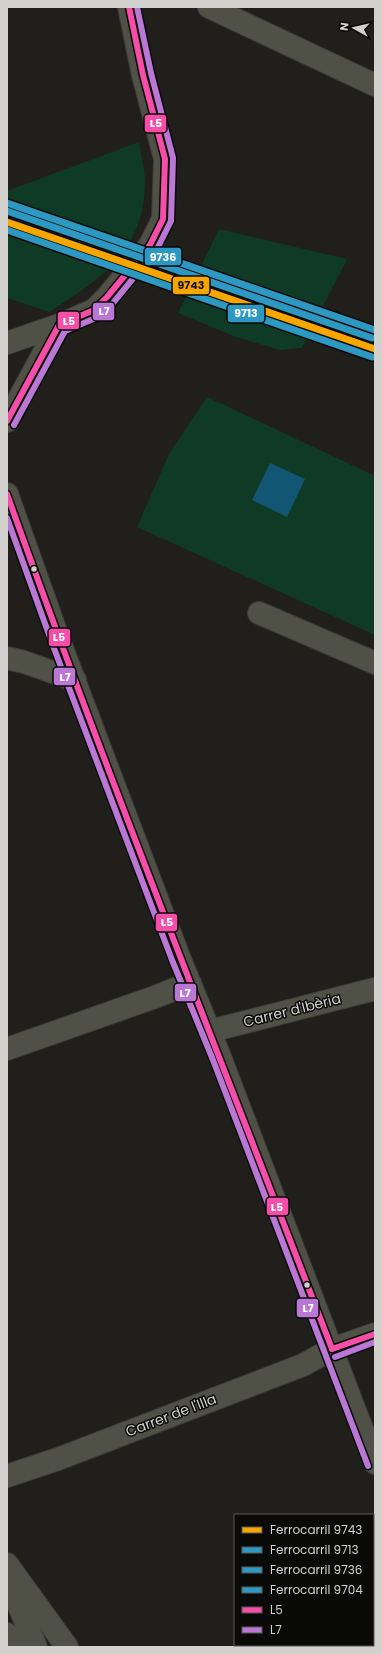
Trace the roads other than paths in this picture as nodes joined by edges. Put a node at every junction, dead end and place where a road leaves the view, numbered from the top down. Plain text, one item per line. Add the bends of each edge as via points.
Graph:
1 (129, 7) edge
2 (209, 7) edge
3 (375, 85) edge
4 (59, 325) junction
5 (7, 343) edge
6 (7, 421) edge
7 (7, 494) edge
8 (259, 612) dead end
9 (7, 658) edge
10 (375, 663) edge
11 (75, 680) junction
12 (190, 983) junction
13 (375, 989) edge
14 (210, 1031) junction
15 (7, 1049) edge
16 (375, 1334) edge
17 (332, 1349) junction
18 (375, 1462) edge
19 (7, 1476) edge
20 (7, 1564) edge
21 (7, 1576) edge
22 (7, 1634) edge
23 (19, 1647) edge
24 (36, 1647) edge
25 (67, 1647) edge

1 - 4 street via 165,159 163,219 150,245 107,297 94,310
2 - 3 street
4 - 5 street
4 - 6 street
7 - 11 street
8 - 10 street
9 - 11 street
11 - 12 street
12 - 14 street
12 - 15 street
13 - 14 street, Carrer d'Ibèria
14 - 17 street
16 - 17 street, Carrer de l'Illa
17 - 18 street
17 - 19 street, Carrer de l'Illa via 303,1365
20 - 25 street
21 - 24 street
22 - 23 street

